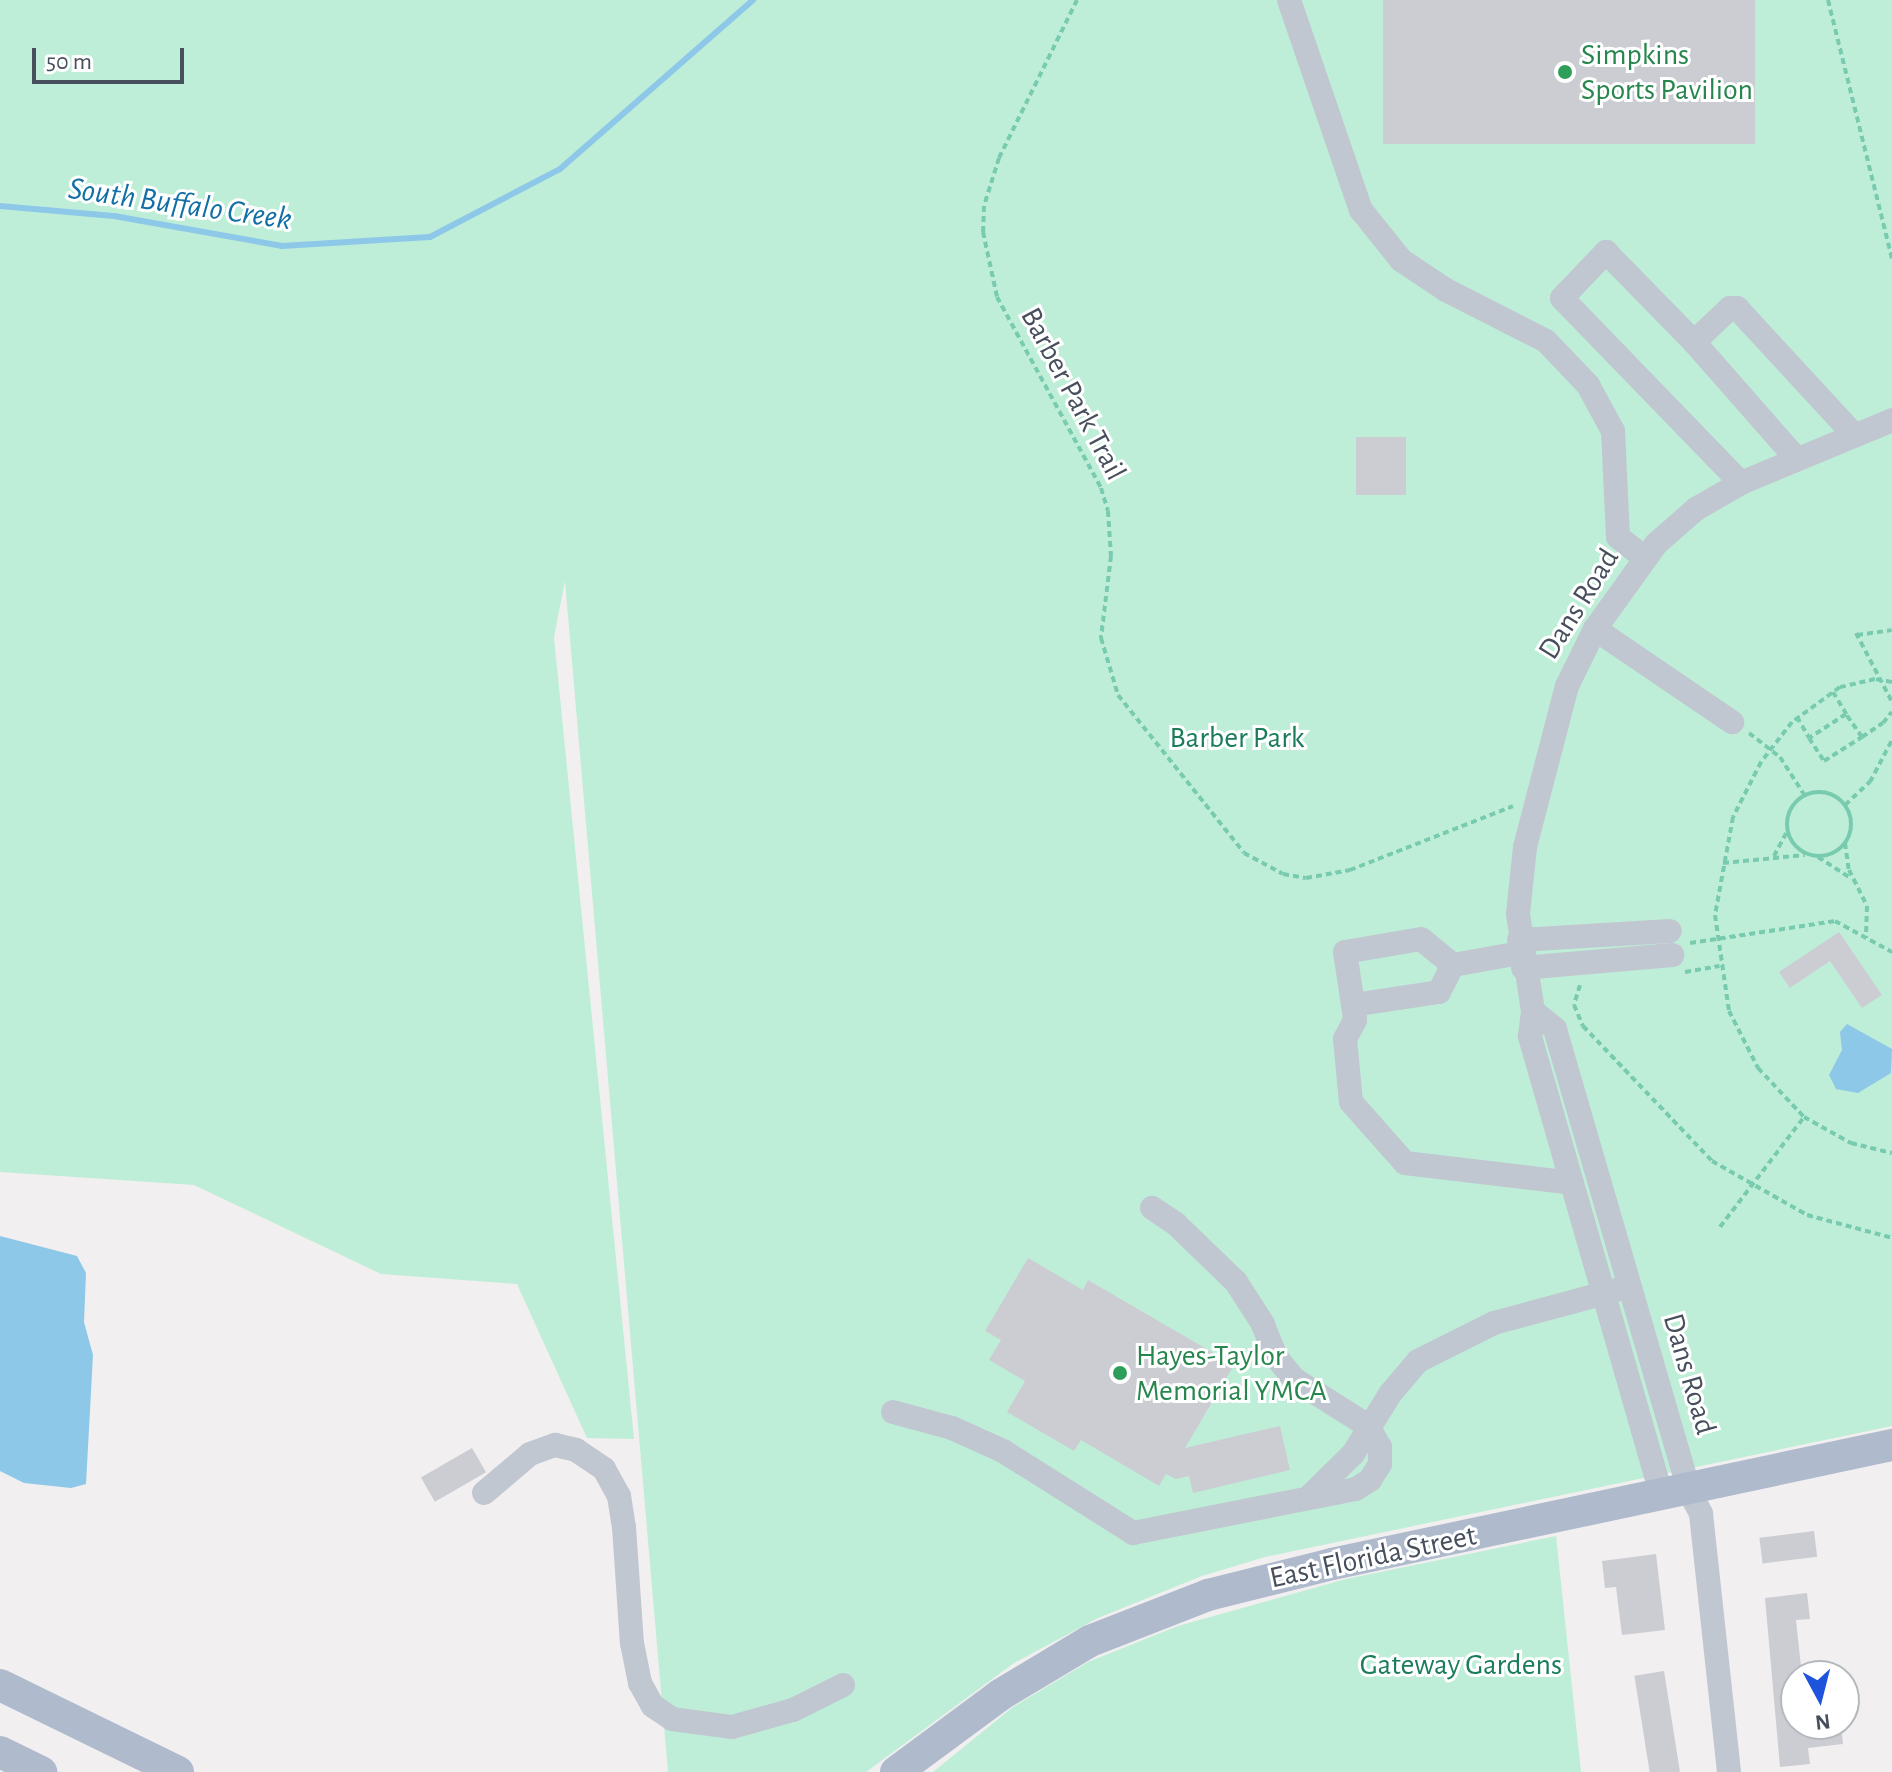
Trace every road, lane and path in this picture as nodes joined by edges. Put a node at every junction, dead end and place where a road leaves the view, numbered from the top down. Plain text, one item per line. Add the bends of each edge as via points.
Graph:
1 (1077, 0) edge
2 (1828, 0) edge
3 (1292, 3) edge
4 (1892, 259) edge
5 (1694, 342) junction
6 (1892, 420) edge
7 (1854, 435) junction
8 (1796, 458) junction
9 (1741, 483) junction
10 (1645, 558) junction
11 (1595, 629) junction
12 (1892, 630) edge
13 (1885, 681) junction
14 (1892, 682) edge
15 (1833, 692) junction
16 (1892, 702) edge
17 (1892, 712) edge
18 (1846, 714) junction
19 (1797, 717) junction
20 (1738, 726) joint
21 (1862, 737) junction
22 (1809, 738) junction
23 (1892, 740) edge
24 (1771, 749) junction
25 (1537, 795) junction
26 (1805, 796) junction
27 (1845, 805) junction
28 (1787, 830) junction
29 (1845, 843) junction
30 (1807, 855) junction
31 (1818, 857) junction
32 (1772, 858) junction
33 (1723, 863) junction
34 (1852, 880) junction
35 (1866, 938) junction
36 (1717, 940) junction
37 (1676, 951) junction
38 (1892, 952) edge
39 (1521, 954) junction
40 (1453, 965) junction
41 (1720, 966) junction
42 (1590, 977) dead end
43 (1353, 1005) junction
44 (1533, 1011) junction
45 (1804, 1117) junction
46 (1892, 1153) edge
47 (1572, 1183) junction
48 (1750, 1187) junction
49 (1152, 1208) dead end
50 (1720, 1227) dead end
51 (1892, 1238) edge
52 (1630, 1287) junction
53 (1603, 1294) junction
54 (893, 1412) dead end
55 (1368, 1426) junction
56 (1892, 1445) edge
57 (484, 1493) dead end
58 (1676, 1494) junction
59 (0, 1685) edge
60 (843, 1685) dead end
61 (0, 1752) edge
62 (41, 1772) edge
63 (178, 1772) edge
64 (896, 1772) edge
65 (1729, 1772) edge

1 - 25 path, Barber Park Trail via 999,158 987,194 983,232 997,297 1101,488 1108,511 1111,556 1101,638 1118,695 1244,853 1283,874 1306,878 1350,870
2 - 4 path
3 - 10 street via 1361,210 1401,260 1546,341 1588,385 1613,431 1618,537
5 - 7 street via 1730,308 1737,308
5 - 8 street
5 - 9 street via 1606,252 1562,294
6 - 7 street, Dans Road
7 - 8 street, Dans Road
8 - 9 street, Dans Road
9 - 10 street, Dans Road via 1696,509
10 - 11 street, Dans Road
11 - 20 street
11 - 25 street, Dans Road via 1567,686
12 - 13 path via 1856,634
13 - 14 path
13 - 15 path via 1858,681
13 - 16 path
15 - 18 path
15 - 19 path
17 - 21 path
18 - 21 path
18 - 22 path
19 - 22 path
19 - 24 path
20 - 24 path
21 - 22 path via 1824,761
23 - 27 path via 1875,774
24 - 26 path
24 - 33 path via 1733,817
25 - 39 street, Dans Road via 1525,847
26 - 27 path via 1829,794
26 - 28 path via 1791,809
27 - 29 path via 1851,825
28 - 30 path
28 - 32 path
29 - 31 path
29 - 34 path
30 - 31 path
30 - 32 path
31 - 34 path
32 - 33 path
33 - 36 path
34 - 35 path via 1867,906
35 - 36 path via 1846,924 1827,921 1810,928
35 - 38 path
36 - 37 path
36 - 41 path
37 - 39 street
37 - 41 path
39 - 40 street
39 - 44 street, Dans Road
40 - 43 street via 1439,992
40 - 43 street via 1421,939 1345,952
41 - 45 path via 1742,1041 1771,1086
42 - 48 path via 1574,994 1583,1026 1712,1161
43 - 47 street via 1355,1020 1345,1039 1351,1102 1405,1163
44 - 47 street, Dans Road via 1530,1036
44 - 52 street, Dans Road via 1555,1029
45 - 46 path via 1851,1143
45 - 48 path
47 - 53 street, Dans Road
48 - 50 path
48 - 51 path via 1844,1229
49 - 55 street via 1236,1282 1263,1324 1276,1357 1294,1379
52 - 53 street
52 - 58 street, Dans Road
53 - 55 street via 1454,1339 1418,1361
53 - 58 street, Dans Road
54 - 55 street via 952,1428 1003,1451 1133,1533 1310,1495 1334,1477
56 - 58 main road, East Florida Street
57 - 60 street via 530,1454 555,1445 576,1450 604,1469 621,1512 640,1683 653,1706 672,1719 732,1727 793,1710
58 - 64 main road, East Florida Street via 1332,1564 1208,1595 1090,1641 1000,1695
58 - 65 street, Dans Road via 1701,1514
59 - 63 main road
61 - 62 main road

